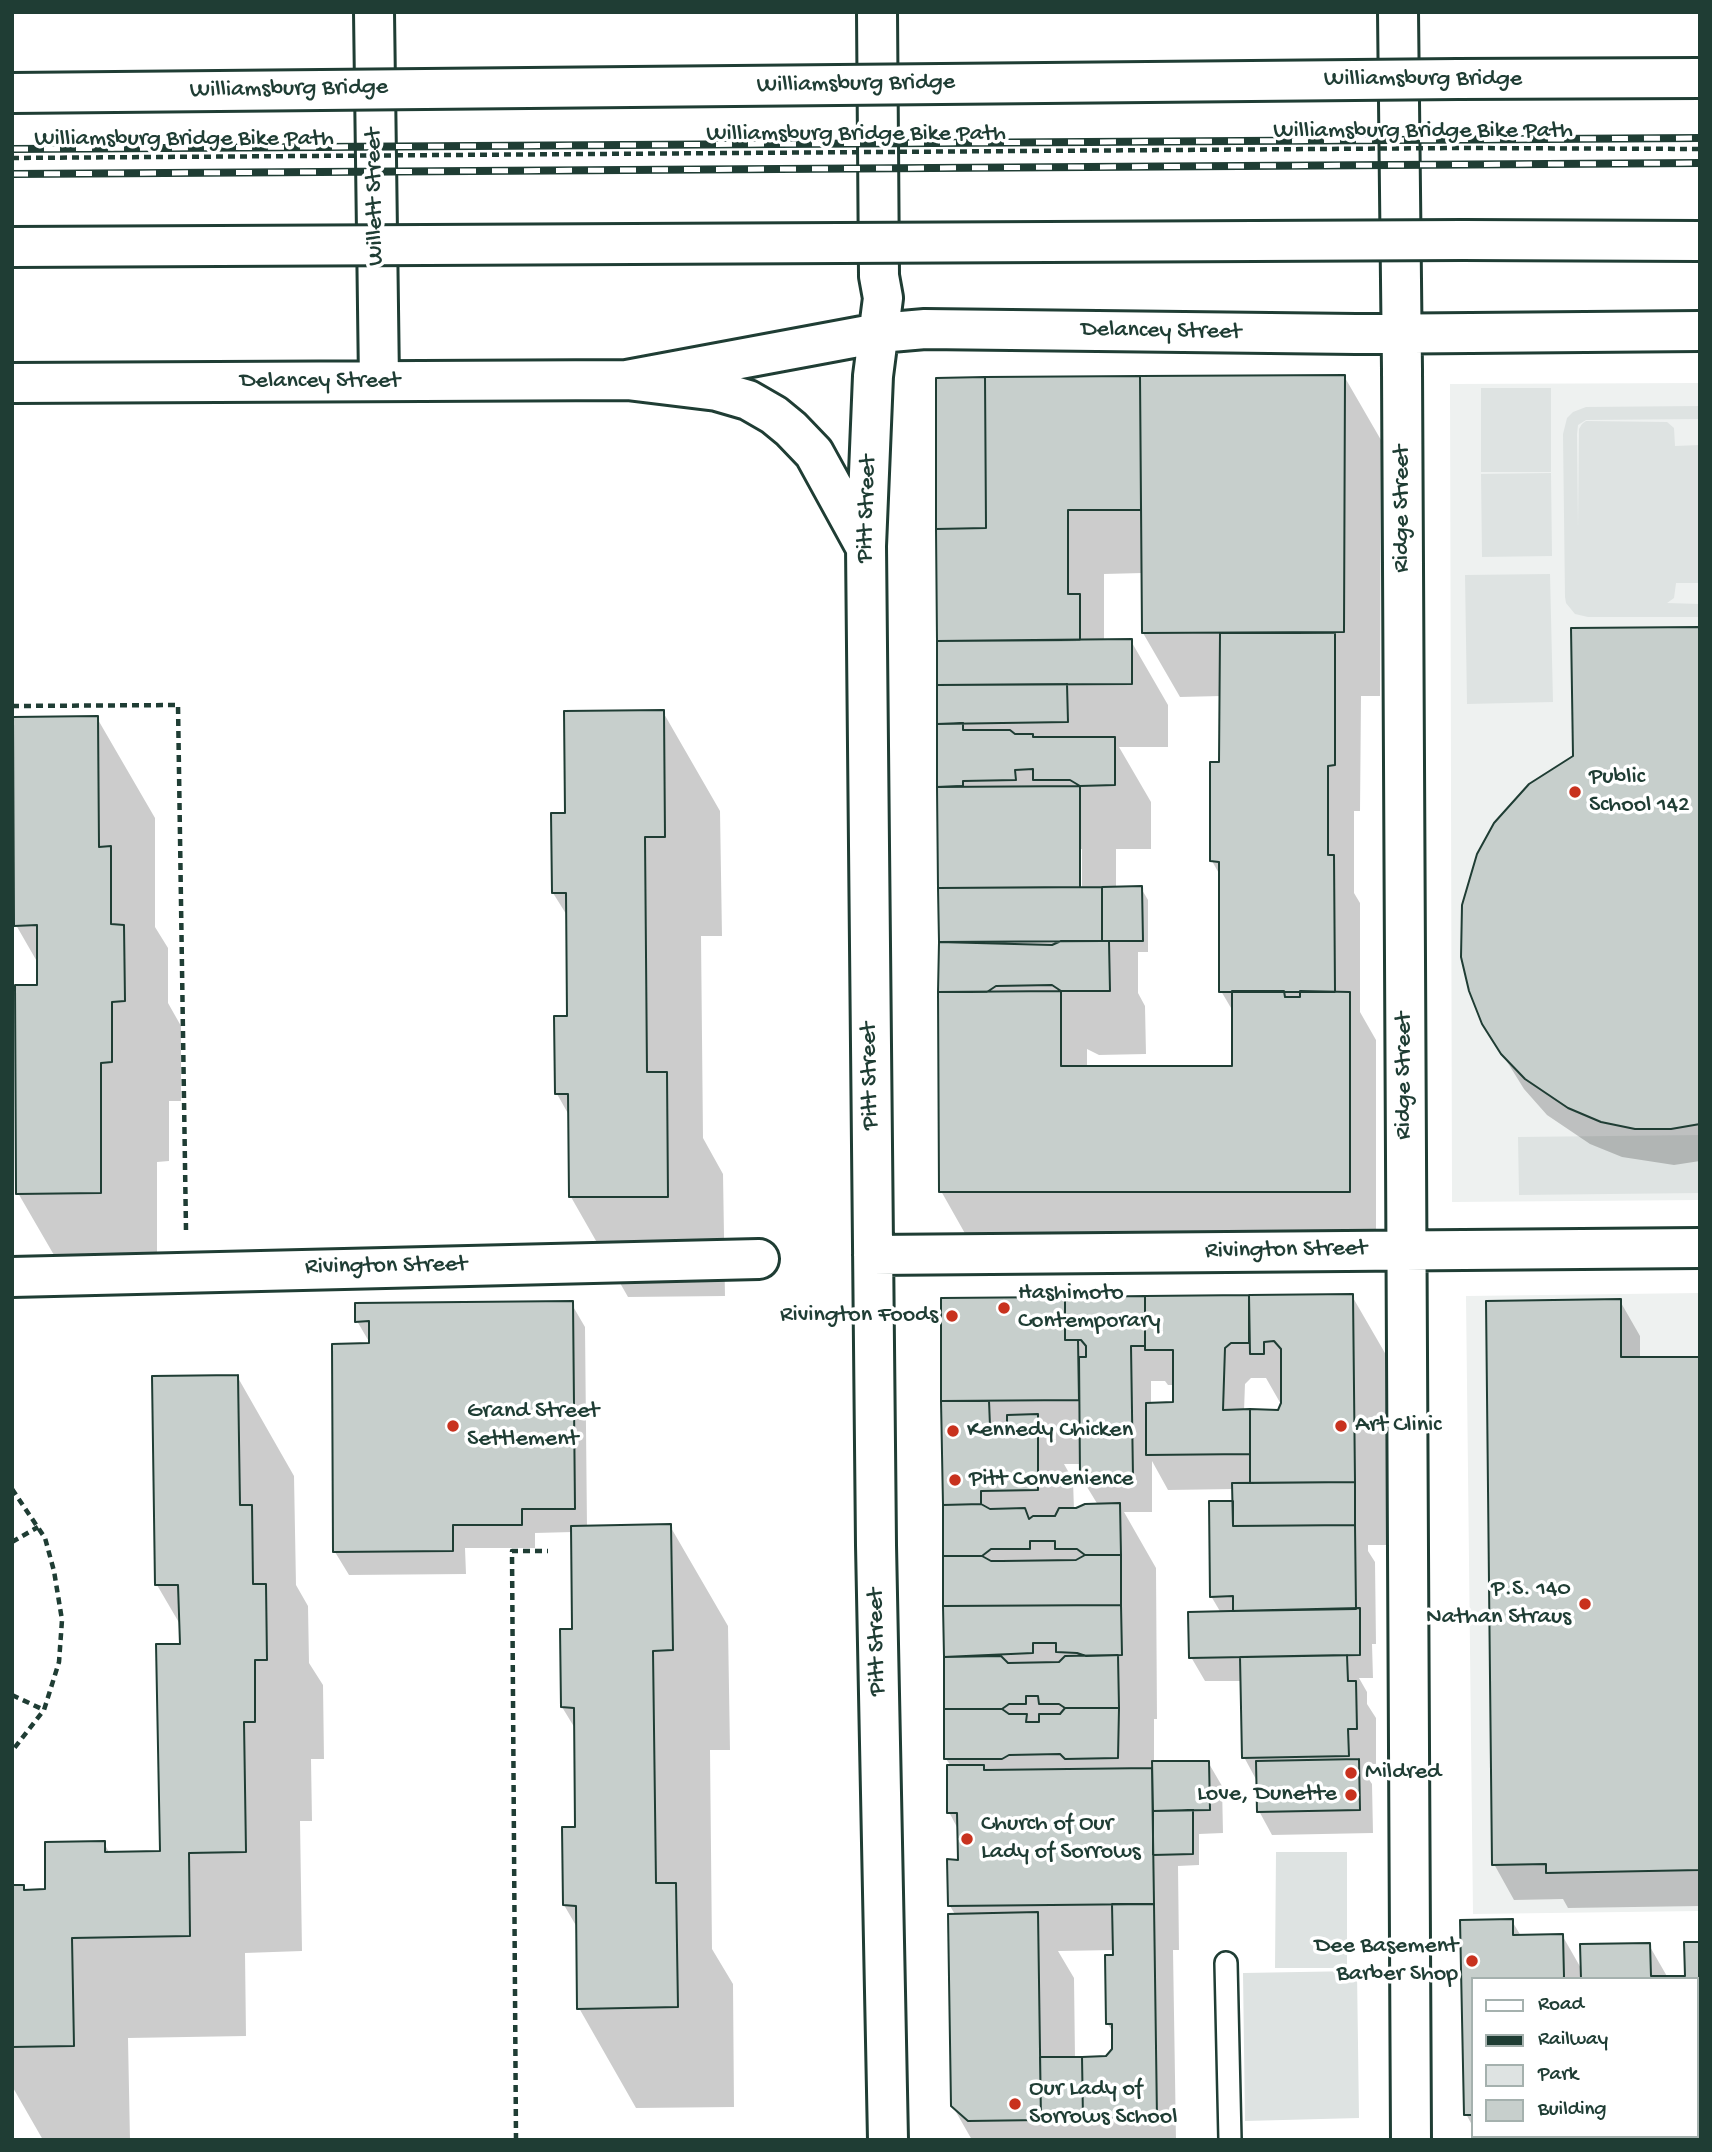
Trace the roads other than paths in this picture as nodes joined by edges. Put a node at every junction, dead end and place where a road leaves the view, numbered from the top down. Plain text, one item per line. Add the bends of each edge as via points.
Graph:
1 (374, 12) edge
2 (877, 12) edge
3 (1398, 12) edge
4 (1700, 78) edge
5 (12, 93) edge
6 (1700, 241) edge
7 (12, 247) edge
8 (1700, 331) edge
9 (879, 333) junction
10 (1402, 333) junction
11 (627, 380) junction
12 (379, 381) junction
13 (12, 383) edge
14 (866, 546) junction
15 (1700, 1248) edge
16 (1406, 1250) junction
17 (873, 1255) junction
18 (759, 1259) dead end
19 (12, 1277) edge
20 (1226, 1963) dead end
21 (888, 2140) edge
22 (1230, 2140) edge
23 (1411, 2140) edge

1 - 12 main road, Willett Street
2 - 9 main road, Pitt Street via 879,276 883,298
3 - 10 main road, Ridge Street
4 - 5 main road, Williamsburg Bridge, bridge
6 - 7 main road, bridge
8 - 10 main road, Delancey Street
9 - 10 main road, Delancey Street via 925,329
9 - 11 main road, Delancey Street
9 - 14 main road, Pitt Street
10 - 16 main road, Ridge Street
11 - 12 main road, Delancey Street
11 - 14 main road, Delancey Street via 717,391 748,400 774,415 814,453
12 - 13 main road, Delancey Street
14 - 17 main road, Pitt Street
15 - 16 main road, Rivington Street
16 - 17 main road, Rivington Street
16 - 23 main road, Ridge Street
17 - 21 main road, Pitt Street
18 - 19 main road, Rivington Street
20 - 22 lane

